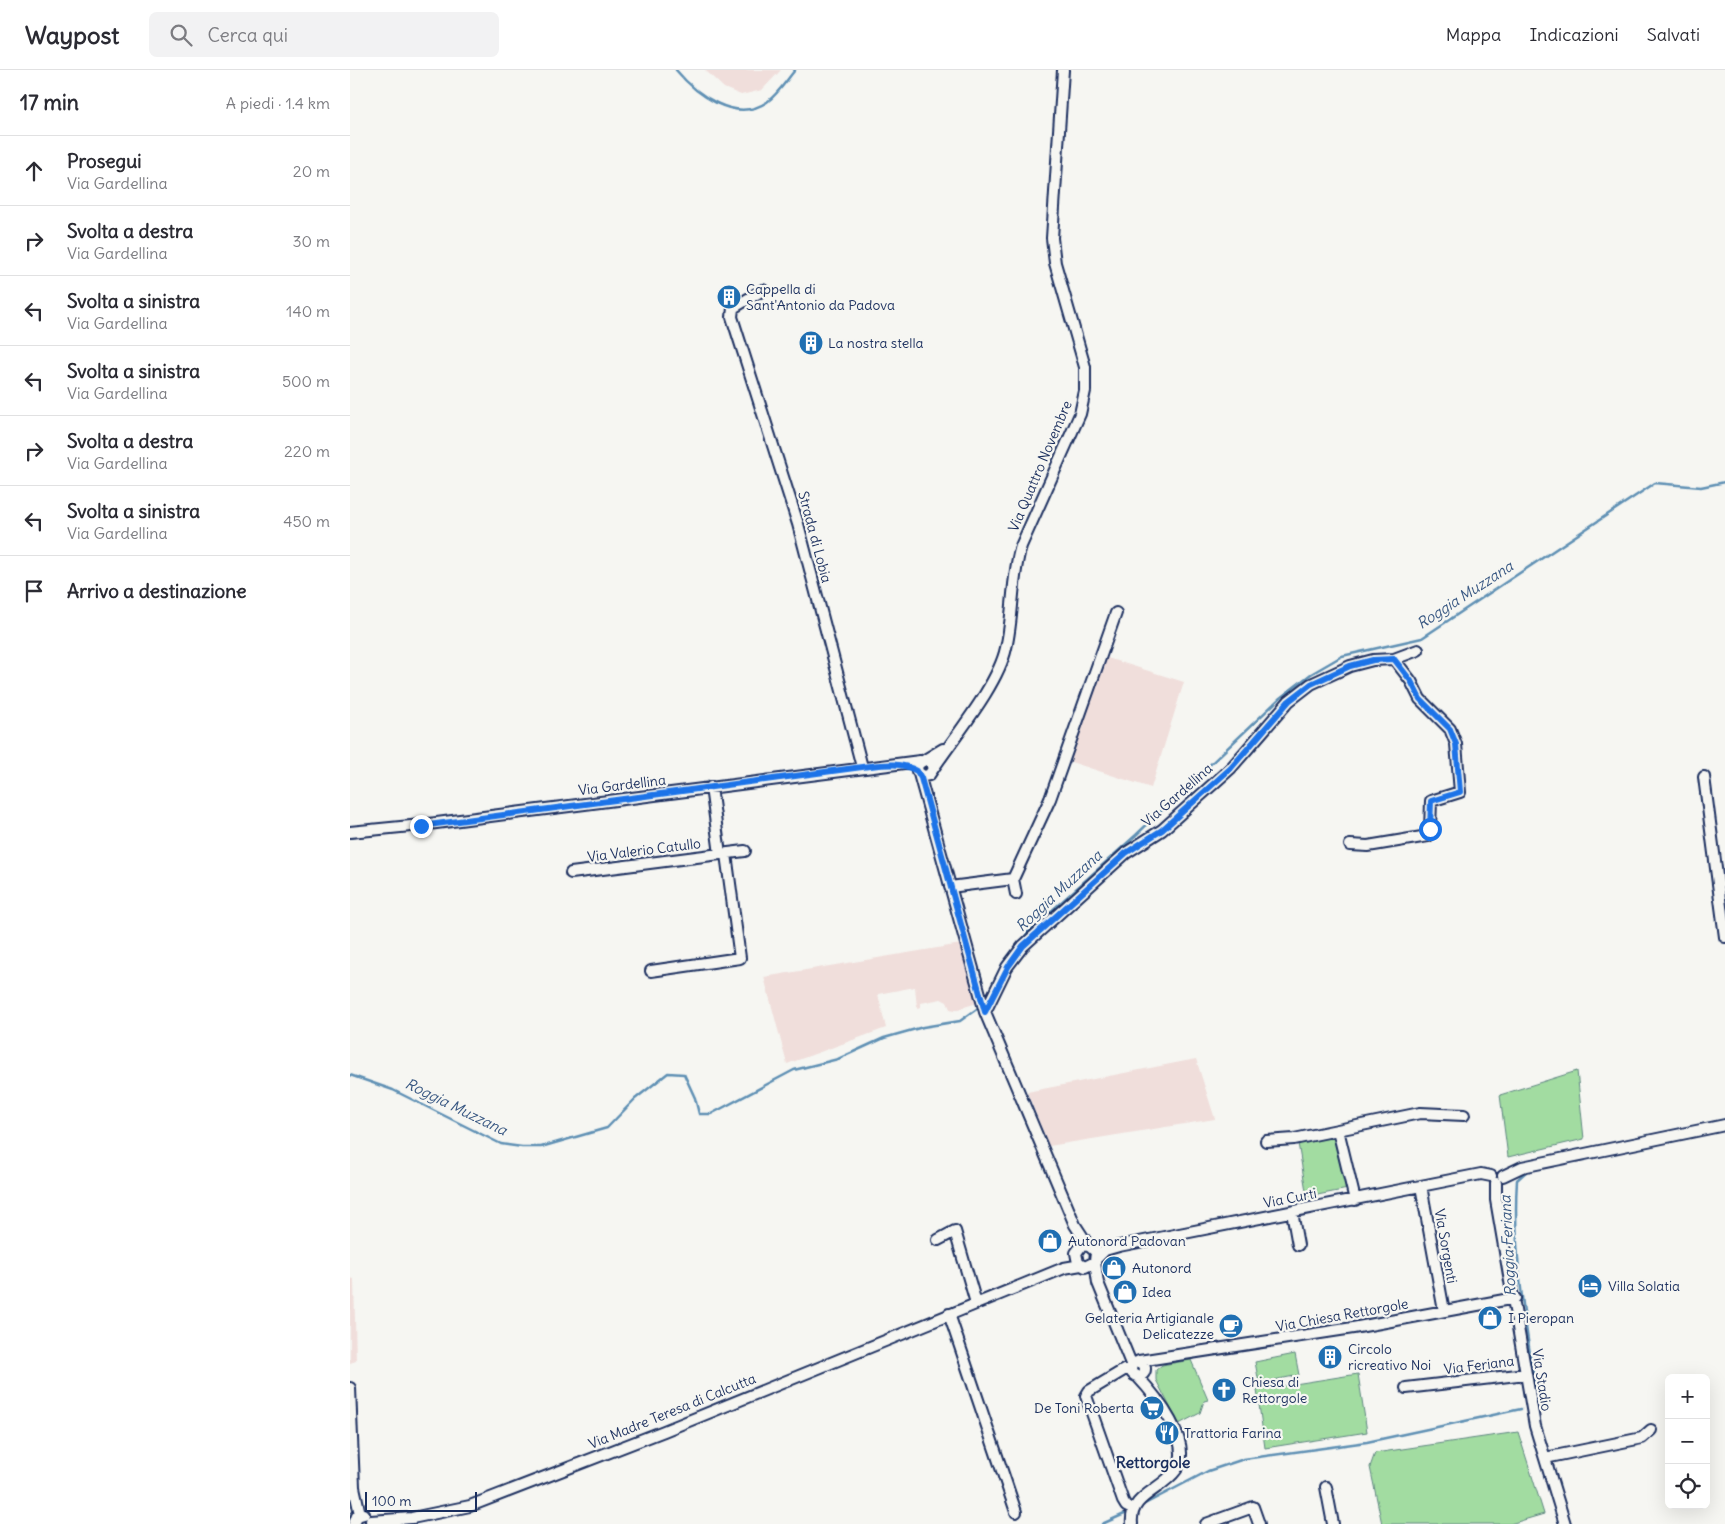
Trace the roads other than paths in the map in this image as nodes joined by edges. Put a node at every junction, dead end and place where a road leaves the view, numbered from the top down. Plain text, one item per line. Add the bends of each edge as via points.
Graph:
1 (1062, 70) edge
2 (763, 290) dead end
3 (1116, 612) dead end
4 (1418, 650) dead end
5 (1394, 659) junction
6 (862, 767) junction
7 (925, 768) junction
8 (1704, 777) dead end
9 (711, 787) junction
10 (350, 832) edge
11 (1350, 845) dead end
12 (745, 851) dead end
13 (723, 854) junction
14 (571, 873) dead end
15 (1013, 879) junction
16 (950, 887) junction
17 (1016, 894) dead end
18 (1725, 938) edge
19 (651, 971) dead end
20 (984, 1009) junction
21 (1464, 1115) dead end
22 (1725, 1125) edge
23 (1338, 1130) junction
24 (1266, 1141) dead end
25 (1497, 1178) junction
26 (1421, 1186) junction
27 (1355, 1200) junction
28 (1292, 1212) junction
29 (1074, 1225) junction
30 (938, 1240) dead end
31 (1088, 1245) junction
32 (1298, 1245) dead end
33 (1076, 1252) junction
34 (1096, 1260) junction
35 (1082, 1266) junction
36 (1064, 1268) junction
37 (1098, 1283) junction
38 (1515, 1298) junction
39 (976, 1304) junction
40 (1444, 1311) junction
41 (949, 1314) junction
42 (1138, 1368) junction
43 (1526, 1374) junction
44 (350, 1388) edge
45 (1406, 1388) dead end
46 (1651, 1430) dead end
47 (352, 1445) edge
48 (1545, 1458) junction
49 (1326, 1487) dead end
50 (1132, 1509) junction
51 (1016, 1512) dead end
52 (355, 1521) edge
53 (1131, 1522) edge
54 (1565, 1522) edge
55 (371, 1523) edge
56 (1206, 1524) edge
57 (1259, 1524) edge
58 (1334, 1524) edge
59 (1553, 1524) edge

1 - 7 street, Via Quattro Novembre via 1052,238 1055,263 1085,368 1085,391 1080,414 1023,538 1017,558 1010,629 1001,664 952,742
2 - 6 street, Strada di Lobia via 733,308 732,318 798,524
3 - 15 street via 1050,799
4 - 5 street, Via Gardellina
5 - 11 street via 1420,699 1450,729 1456,744 1460,792 1431,801 1428,836 1368,846
5 - 20 street, Via Gardellina via 1350,666 1311,684 1289,701 1231,768 1162,830 1126,853 1023,946
6 - 7 street, Via Gardellina via 897,763
6 - 9 street, Via Gardellina
7 - 16 street via 928,800
8 - 18 street
9 - 10 street, Via Gardellina via 421,826
9 - 13 street, Via Valerio Catullo
12 - 13 street, Via Valerio Catullo
13 - 14 street, Via Valerio Catullo
13 - 19 street, Via Valerio Catullo via 740,958
15 - 16 street
15 - 17 street
16 - 20 street
20 - 29 street
21 - 23 street via 1420,1113
22 - 25 street, Via Curti via 1522,1167
23 - 24 street
23 - 27 street
25 - 26 street, Via Curti via 1481,1174
25 - 38 street, Via Stadio via 1496,1200
26 - 27 street, Via Curti
26 - 40 street, Via Sorgenti
27 - 28 street, Via Curti
28 - 32 street
28 - 34 street, Via Curti via 1119,1246 1105,1250
29 - 31 street
29 - 33 street
30 - 39 street via 955,1231
31 - 33 street via 1081,1246
31 - 34 street via 1095,1249
33 - 35 street via 1076,1260
33 - 36 street, Via Madre Teresa di Calcutta
34 - 35 street
34 - 37 street
35 - 36 street, Via Madre Teresa di Calcutta
35 - 37 street
36 - 39 street, Via Madre Teresa di Calcutta
37 - 42 street via 1124,1346
38 - 40 street, Via Chiesa Rettorgole
38 - 43 street, Via Stadio
39 - 41 street, Via Madre Teresa di Calcutta
40 - 42 street, Via Chiesa Rettorgole via 1172,1356
41 - 51 street
41 - 55 street, Via Madre Teresa di Calcutta via 470,1506
42 - 50 street via 1174,1428 1181,1456 1177,1469 1168,1479
42 - 50 street, Via Chiesa Rettorgole via 1124,1370 1086,1396 1123,1500
43 - 45 street, Via Feriana
43 - 48 street, Via Stadio via 1535,1426
44 - 47 street
46 - 48 street via 1642,1438
47 - 52 street
48 - 54 street, Via Stadio
49 - 58 street
50 - 53 street
52 - 55 street via 367,1515
54 - 59 street, Via Stadio
56 - 57 street via 1252,1507

